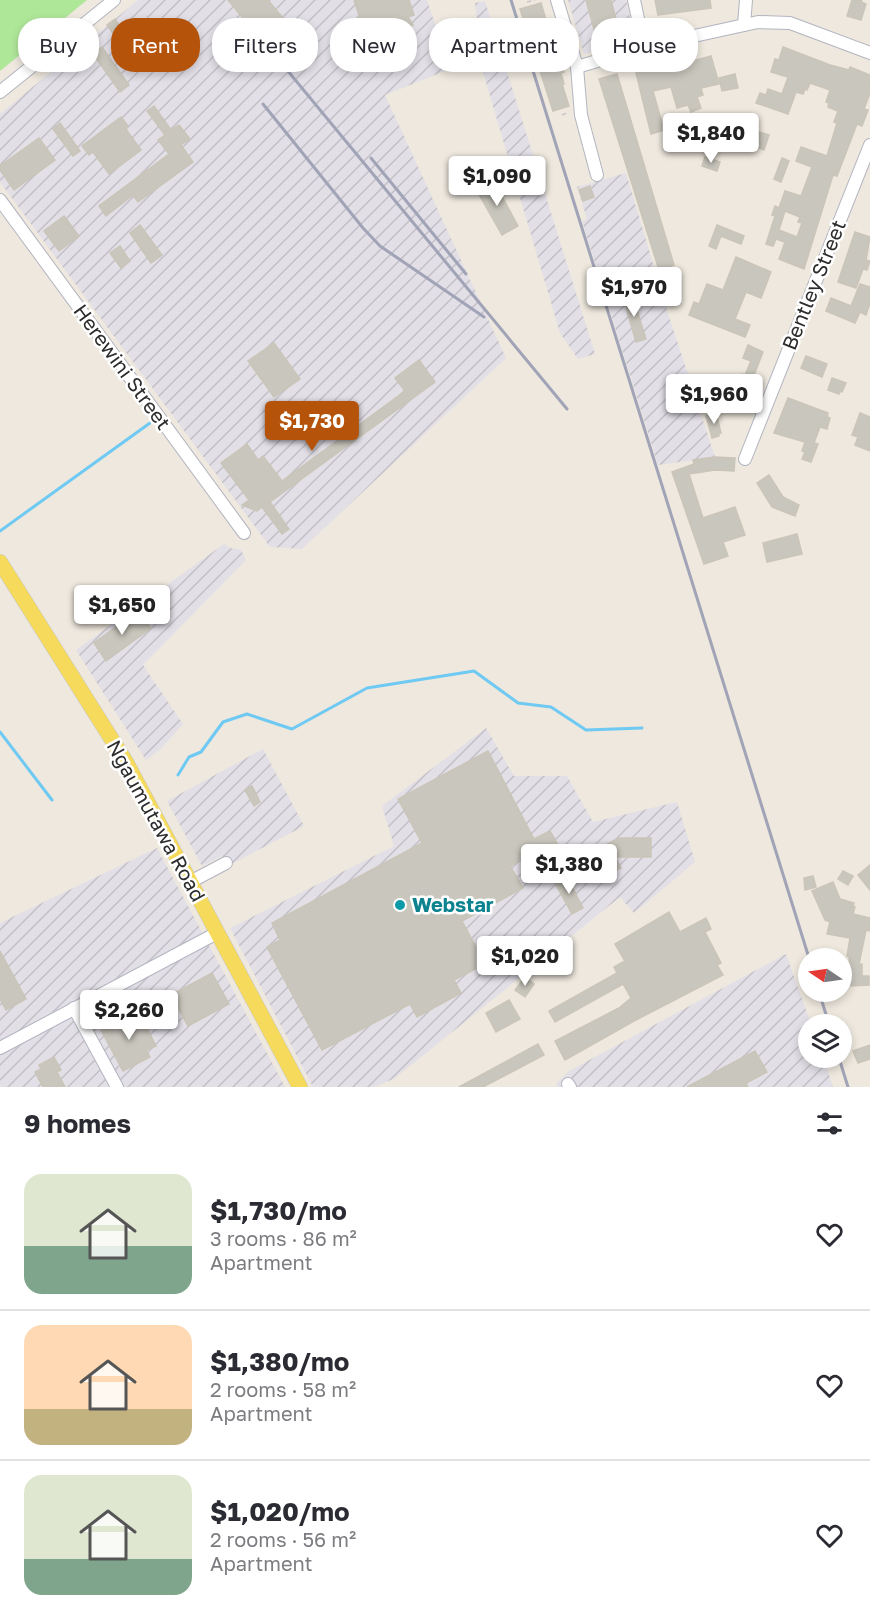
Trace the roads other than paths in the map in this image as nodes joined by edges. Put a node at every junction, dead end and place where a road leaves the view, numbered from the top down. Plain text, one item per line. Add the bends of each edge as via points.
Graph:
1 (114, 0) edge
2 (557, 0) edge
3 (634, 0) edge
4 (746, 0) edge
5 (562, 18) edge
6 (638, 18) edge
7 (744, 25) junction
8 (698, 35) edge
9 (870, 53) edge
10 (577, 72) edge
11 (0, 92) edge
12 (870, 145) edge
13 (597, 175) dead end
14 (0, 200) edge
15 (745, 459) dead end
16 (244, 533) dead end
17 (0, 562) edge
18 (226, 862) dead end
19 (190, 882) junction
20 (217, 933) junction
21 (74, 1008) junction
22 (0, 1048) edge
23 (117, 1087) edge
24 (300, 1087) edge

1 - 11 street
2 - 5 street
3 - 6 street
4 - 7 street
7 - 8 street
7 - 9 street via 790,23
10 - 13 street via 581,115
12 - 15 street, Bentley Street
14 - 16 street, Herewini Street
17 - 19 main road, Ngaumutawa Road via 109,733
18 - 19 street
19 - 20 main road, Ngaumutawa Road
20 - 21 street
20 - 24 main road, Ngaumutawa Road
21 - 22 street
21 - 23 street

